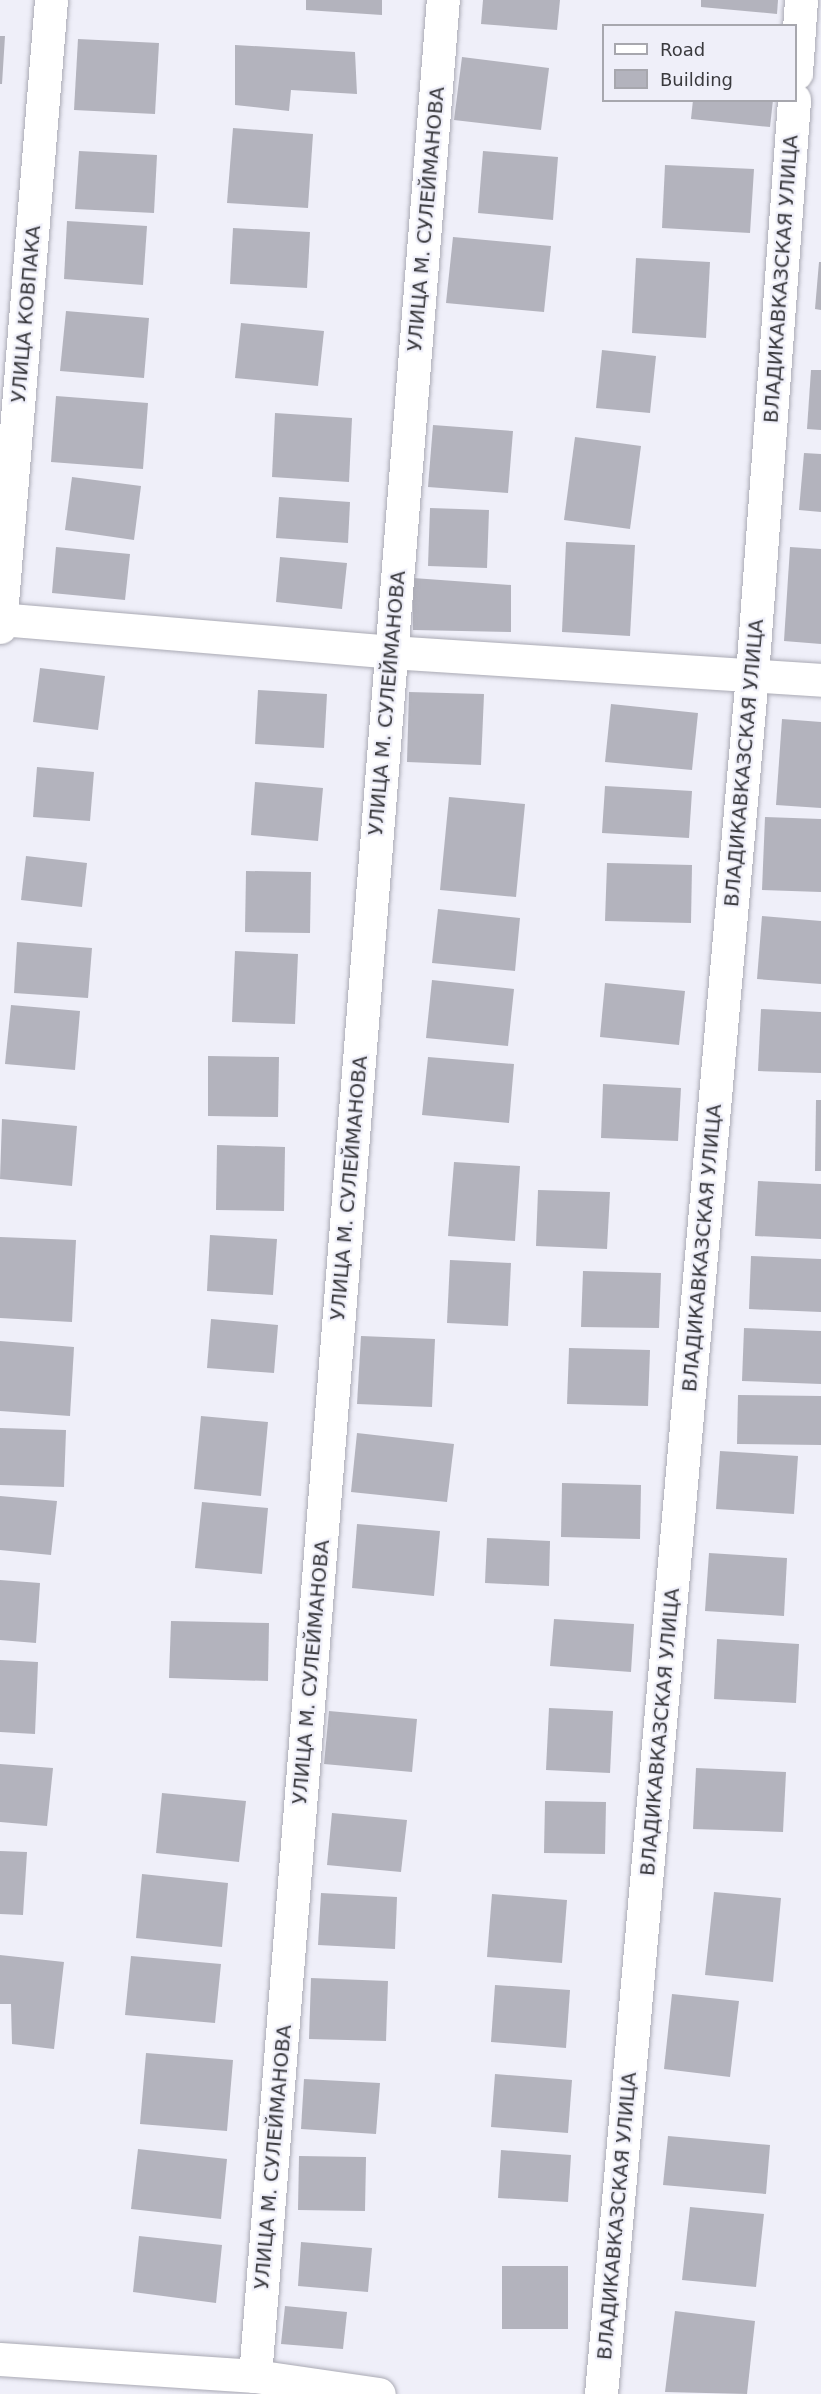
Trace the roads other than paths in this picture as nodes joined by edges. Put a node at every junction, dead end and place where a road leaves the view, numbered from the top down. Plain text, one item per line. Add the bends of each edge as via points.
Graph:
1 (51, 0) edge
2 (443, 0) edge
3 (801, 0) edge
4 (797, 49) edge
5 (794, 102) edge
6 (0, 620) edge
7 (0, 627) edge
8 (391, 652) junction
9 (752, 675) junction
10 (821, 680) edge
11 (0, 2359) edge
12 (255, 2376) junction
13 (344, 2391) edge
14 (379, 2394) edge
15 (602, 2394) edge

1 - 6 street, УЛИЦА КОВПАКА
2 - 8 street, УЛИЦА М. СУЛЕЙМАНОВА
3 - 4 street
5 - 9 street, ВЛАДИКАВКАЗСКАЯ УЛИЦА
6 - 7 street, УЛИЦА КОВПАКА
6 - 8 street
8 - 9 street
8 - 12 street, УЛИЦА М. СУЛЕЙМАНОВА
9 - 10 street
9 - 15 street, ВЛАДИКАВКАЗСКАЯ УЛИЦА
11 - 12 street
12 - 13 street
13 - 14 street

